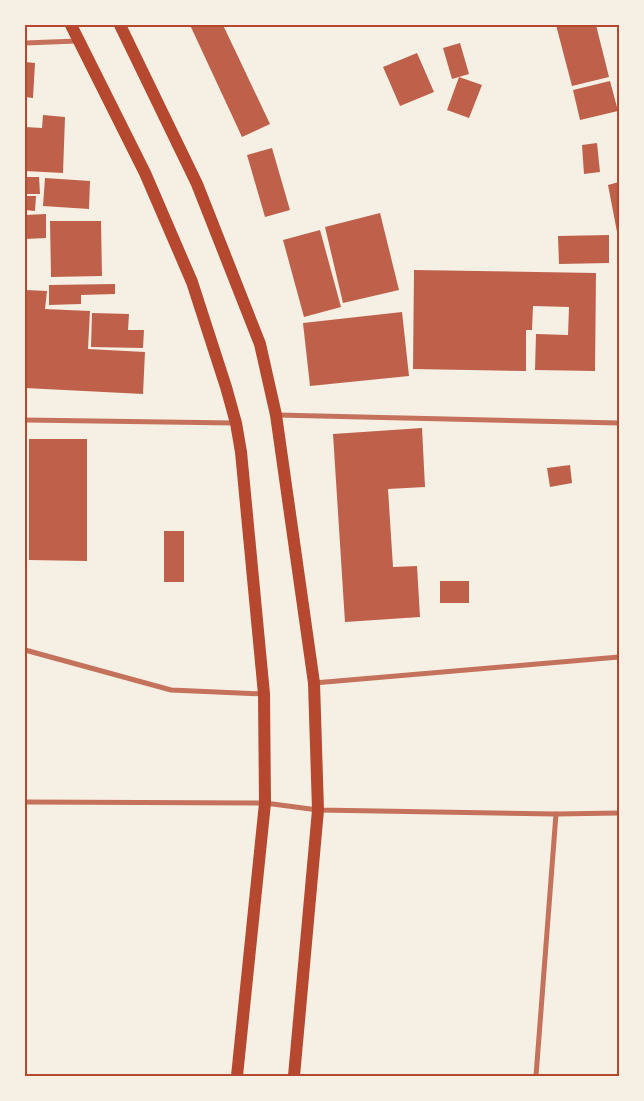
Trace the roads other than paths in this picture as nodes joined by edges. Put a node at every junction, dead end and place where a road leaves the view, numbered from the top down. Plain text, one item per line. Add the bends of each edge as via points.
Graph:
1 (71, 25) edge
2 (120, 25) edge
3 (79, 41) junction
4 (25, 43) edge
5 (276, 415) junction
6 (25, 420) edge
7 (236, 423) junction
8 (619, 423) edge
9 (25, 650) edge
10 (619, 657) edge
11 (314, 683) junction
12 (264, 694) junction
13 (25, 802) edge
14 (265, 803) junction
15 (318, 810) junction
16 (619, 813) edge
17 (556, 814) junction
18 (237, 1076) edge
19 (294, 1076) edge
20 (536, 1076) edge

1 - 3 main road
2 - 5 main road via 197,184 260,344
3 - 4 street
3 - 7 main road via 145,173 192,282
5 - 8 street
5 - 11 main road
6 - 7 street
7 - 12 main road
9 - 12 street via 171,690
10 - 11 street
11 - 15 main road
12 - 14 main road
13 - 14 street
14 - 15 street
14 - 18 main road
15 - 17 street
15 - 19 main road
16 - 17 street
17 - 20 street

